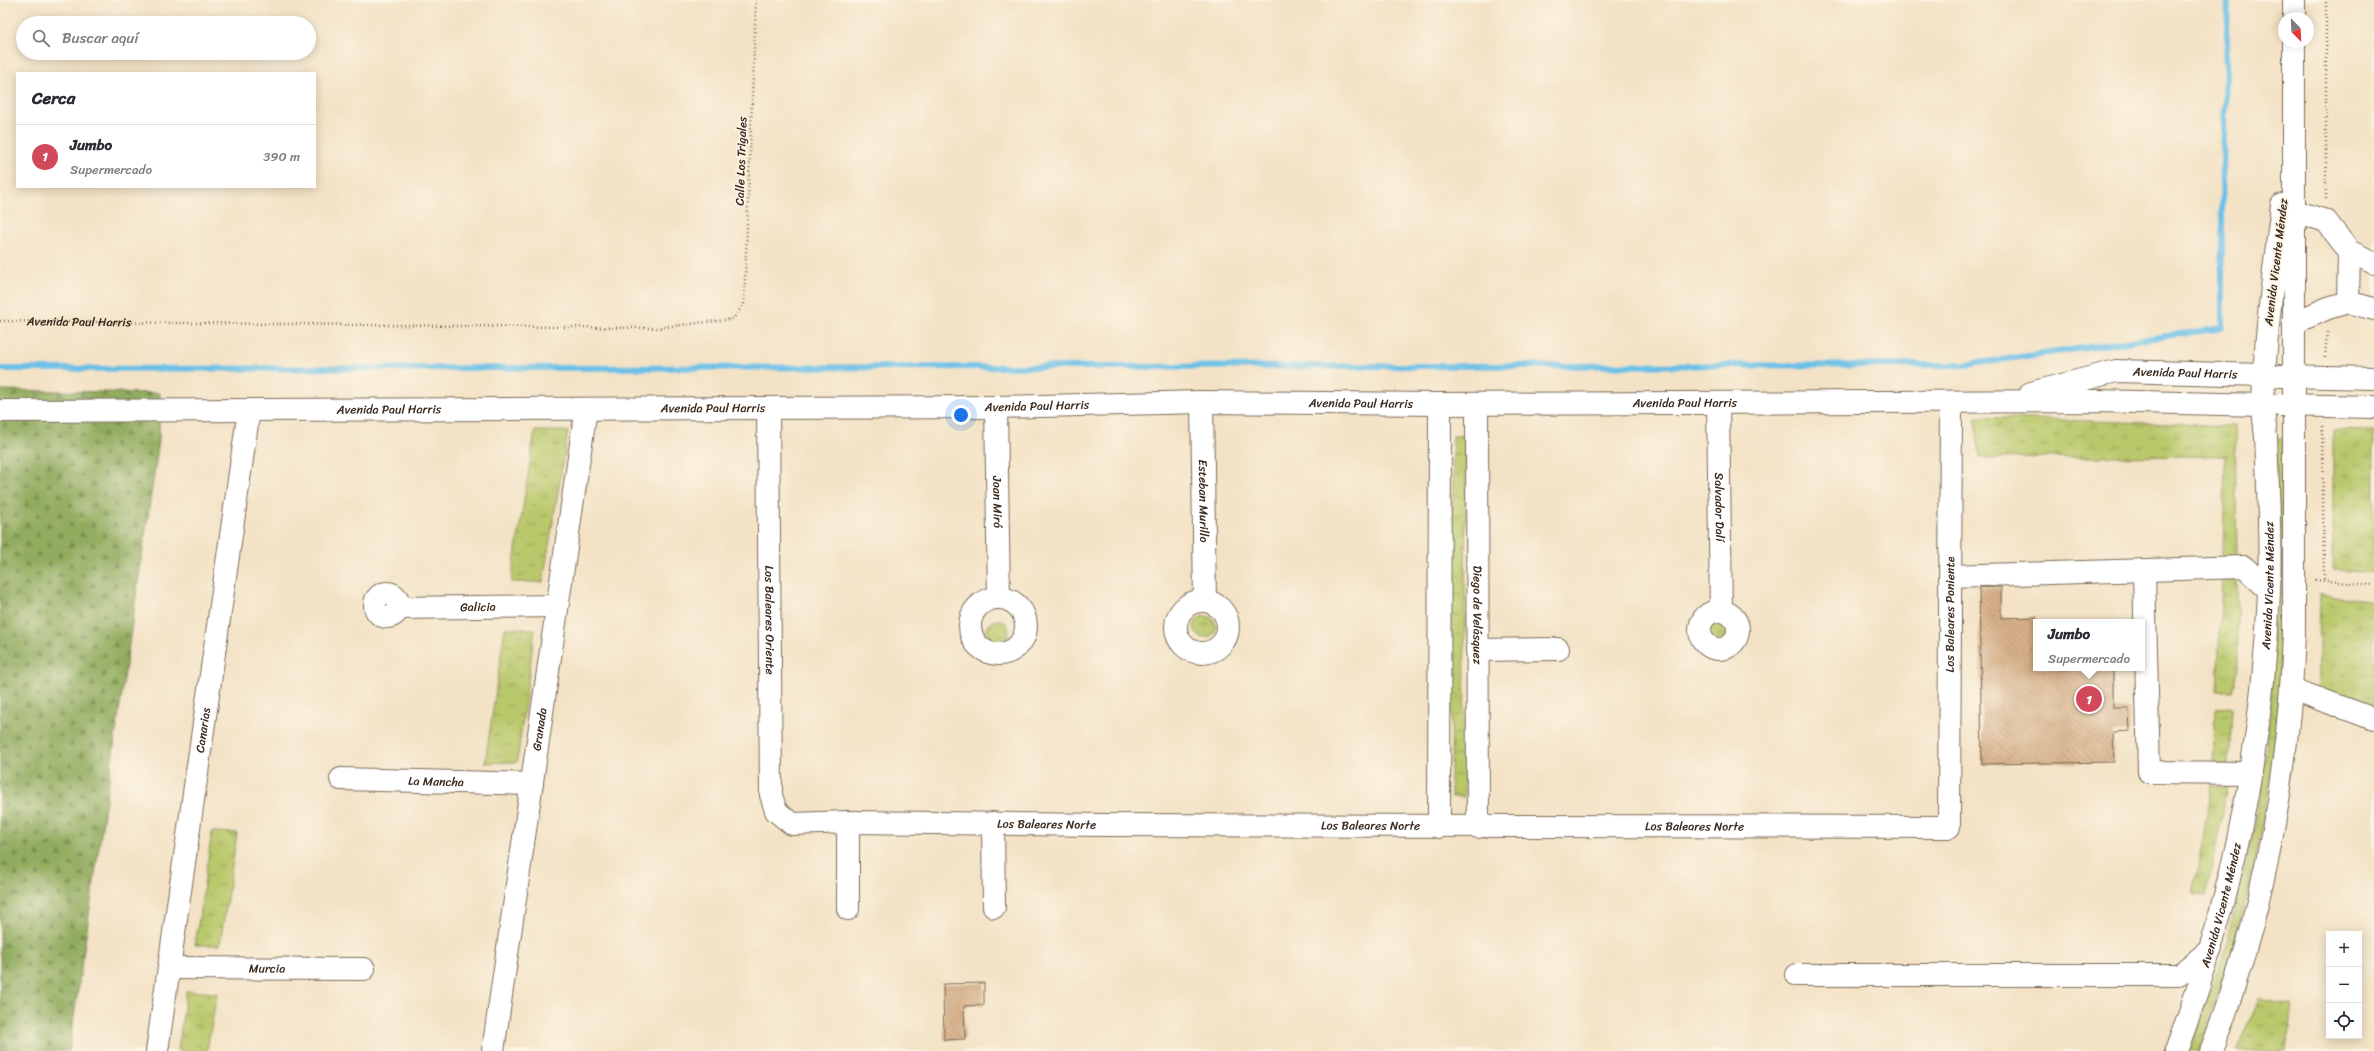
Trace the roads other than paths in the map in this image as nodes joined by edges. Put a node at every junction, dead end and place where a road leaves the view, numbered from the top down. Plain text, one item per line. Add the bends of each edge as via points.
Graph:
1 (2294, 0) edge
2 (2294, 12) edge
3 (2294, 48) edge
4 (2294, 109) junction
5 (2294, 211) junction
6 (2349, 251) junction
7 (2374, 263) edge
8 (2348, 302) junction
9 (2374, 309) edge
10 (2294, 323) junction
11 (2264, 375) junction
12 (2294, 376) junction
13 (2374, 378) edge
14 (1202, 402) junction
15 (1950, 402) junction
16 (2001, 402) junction
17 (1718, 403) junction
18 (1440, 404) junction
19 (1477, 404) junction
20 (2263, 405) junction
21 (996, 406) junction
22 (2294, 406) junction
23 (2374, 407) edge
24 (586, 408) junction
25 (768, 408) junction
26 (249, 410) junction
27 (0, 411) edge
28 (2144, 572) junction
29 (1950, 576) junction
30 (2269, 590) junction
31 (999, 598) dead end
32 (1205, 600) dead end
33 (558, 606) junction
34 (399, 608) dead end
35 (1721, 611) dead end
36 (1558, 649) dead end
37 (1478, 650) junction
38 (2292, 689) junction
39 (2374, 719) edge
40 (2251, 773) junction
41 (341, 779) dead end
42 (532, 784) junction
43 (848, 822) junction
44 (993, 823) junction
45 (792, 824) joint
46 (1439, 827) junction
47 (1478, 827) junction
48 (1950, 827) joint
49 (994, 907) dead end
50 (848, 909) dead end
51 (2211, 949) junction
52 (169, 968) junction
53 (364, 969) dead end
54 (1797, 975) dead end
55 (157, 1051) edge
56 (493, 1051) edge
57 (2176, 1051) edge
58 (2211, 1051) edge

1 - 2 street
3 - 4 street, Avenida Vicente Méndez
4 - 5 street, Avenida Vicente Méndez
4 - 11 street, Avenida Vicente Méndez via 2269,308
5 - 6 street via 2326,221
5 - 10 street, Avenida Vicente Méndez
6 - 7 street
6 - 8 street
8 - 9 street
8 - 10 street
10 - 12 street, Avenida Vicente Méndez
11 - 12 street, Avenida Paul Harris
11 - 16 street, Avenida Paul Harris via 2116,371
11 - 20 street, Avenida Vicente Méndez
12 - 13 street, Avenida Paul Harris
12 - 22 street, Avenida Vicente Méndez
14 - 18 street, Avenida Paul Harris
14 - 21 street, Avenida Paul Harris
14 - 32 street, Esteban Murillo
15 - 16 street, Avenida Paul Harris
15 - 17 street, Avenida Paul Harris
15 - 29 street, Los Baleares Poniente
16 - 20 street, Avenida Paul Harris via 2096,401
17 - 19 street, Avenida Paul Harris
17 - 35 street, Salvador Dalí
18 - 19 street, Avenida Paul Harris
18 - 46 street
19 - 37 street, Diego de Velásquez
20 - 22 street, Avenida Paul Harris
20 - 30 street, Avenida Vicente Méndez
21 - 25 street, Avenida Paul Harris
21 - 31 street, Joan Miró
22 - 23 street, Avenida Paul Harris
22 - 38 street, Avenida Vicente Méndez
24 - 25 street, Avenida Paul Harris
24 - 26 street, Avenida Paul Harris
24 - 33 street, Granada
25 - 45 street, Los Baleares Oriente via 771,795 776,811
26 - 27 street, Avenida Paul Harris
26 - 52 street, Canarias
28 - 29 street
28 - 30 street via 2244,568
28 - 40 street via 2149,772
29 - 48 street, Los Baleares Poniente
30 - 40 street, Avenida Vicente Méndez via 2260,712
33 - 34 street, Galicia
33 - 42 street, Granada
36 - 37 street
37 - 47 street, Diego de Velásquez
38 - 39 street
38 - 58 street, Avenida Vicente Méndez via 2287,745 2270,856 2242,964
40 - 51 street, Avenida Vicente Méndez via 2227,891
41 - 42 street, La Mancha
42 - 56 street, Granada
43 - 44 street, Los Baleares Norte
43 - 45 street, Los Baleares Norte
43 - 50 street
44 - 46 street, Los Baleares Norte
44 - 49 street
46 - 47 street, Los Baleares Norte
47 - 48 street, Los Baleares Norte
51 - 54 street via 2179,975
51 - 57 street, Avenida Vicente Méndez
52 - 53 street, Murcia
52 - 55 street, Canarias

